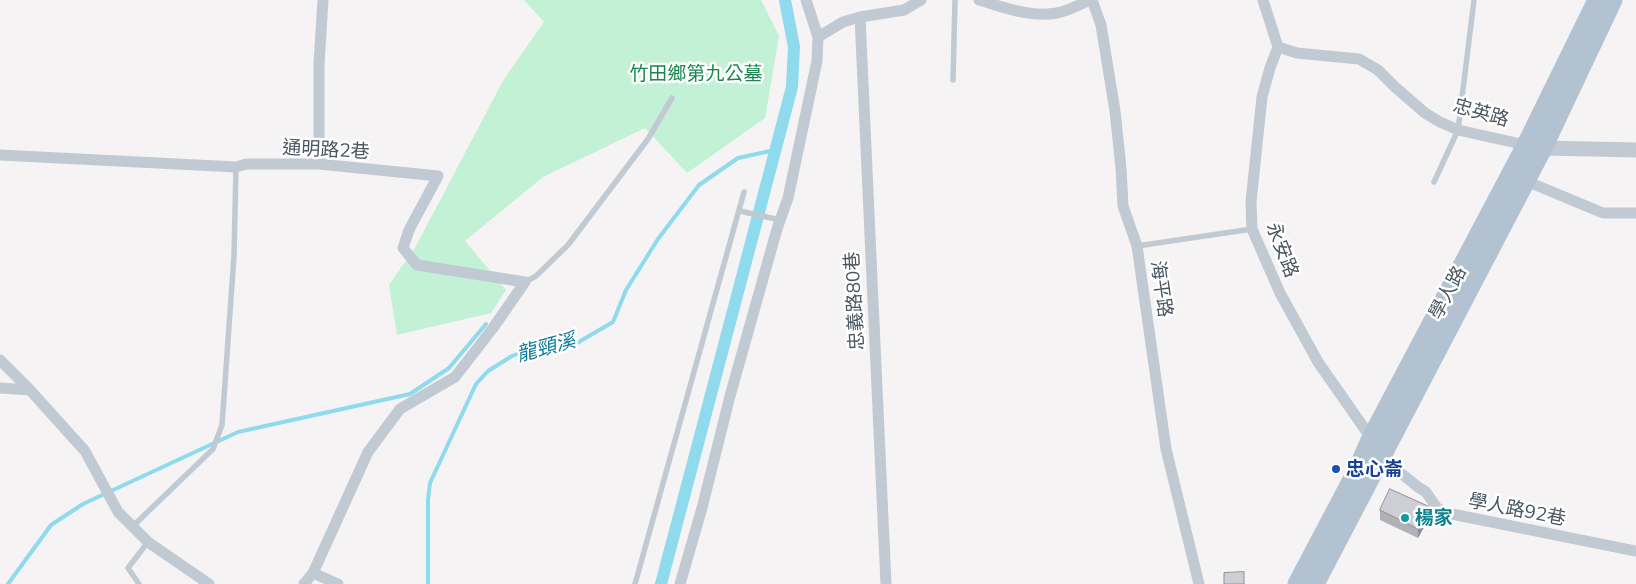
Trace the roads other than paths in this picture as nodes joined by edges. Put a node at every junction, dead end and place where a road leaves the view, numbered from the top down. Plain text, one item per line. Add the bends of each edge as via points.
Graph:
1 (323, 0) edge
2 (806, 0) edge
3 (922, 0) edge
4 (954, 0) edge
5 (979, 0) edge
6 (1091, 0) edge
7 (1263, 0) edge
8 (1474, 0) edge
9 (1597, 0) edge
10 (1613, 0) edge
11 (860, 17) junction
12 (818, 37) junction
13 (1278, 47) junction
14 (953, 80) dead end
15 (672, 98) dead end
16 (1458, 130) junction
17 (1534, 146) junction
18 (1636, 150) edge
19 (0, 155) edge
20 (319, 164) junction
21 (236, 167) junction
22 (1526, 181) junction
23 (1434, 182) dead end
24 (744, 192) dead end
25 (740, 211) junction
26 (1636, 213) edge
27 (780, 220) junction
28 (1252, 228) junction
29 (1137, 246) junction
30 (525, 282) junction
31 (0, 360) edge
32 (0, 388) edge
33 (30, 390) junction
34 (1371, 438) junction
35 (1382, 458) junction
36 (132, 527) junction
37 (148, 542) junction
38 (1636, 551) edge
39 (313, 573) junction
40 (138, 584) edge
41 (208, 584) edge
42 (304, 584) edge
43 (338, 584) edge
44 (635, 584) edge
45 (680, 584) edge
46 (886, 584) edge
47 (1200, 584) edge
48 (1297, 584) edge
49 (1315, 584) edge

1 - 20 street
2 - 12 street
3 - 11 street via 904,10
4 - 14 lane
5 - 6 street via 1041,15 1058,13
6 - 29 street, 海平路 via 1101,25 1115,111 1122,206
7 - 13 street
8 - 16 lane
9 - 17 main road, 學人路
10 - 17 main road, 學人路
11 - 12 street via 843,22
11 - 46 street, 忠義路80巷
12 - 27 street via 815,71 788,198
13 - 16 street, 忠英路 via 1297,53 1359,59 1378,70 1425,112
13 - 28 street, 永安路 via 1262,97 1251,202
15 - 30 lane via 648,139 568,245 536,276
16 - 17 street, 忠英路
16 - 23 lane
17 - 18 street, 忠英路
17 - 22 main road, 學人路
17 - 34 main road, 學人路
19 - 21 street, 通明路2巷
20 - 21 street, 通明路2巷 via 246,164
20 - 30 street, 通明路2巷 via 438,176 403,248 417,265
21 - 36 lane via 234,256 222,425 214,448
22 - 26 street via 1604,213
22 - 35 main road, 學人路
24 - 25 lane
25 - 27 lane
25 - 44 lane
27 - 45 street
28 - 29 lane
28 - 34 street, 永安路 via 1280,293 1318,362
29 - 47 street, 海平路 via 1166,449
30 - 39 street via 454,377 400,409 368,452
31 - 33 street
32 - 33 street
33 - 36 street via 85,451 118,512
34 - 35 street, 永安路
34 - 48 main road, 學人路
35 - 38 street, 學人路92巷 via 1426,492 1437,508 1447,513
35 - 49 main road, 學人路
36 - 37 street
37 - 40 lane via 128,568
37 - 41 street
39 - 42 street
39 - 43 street

